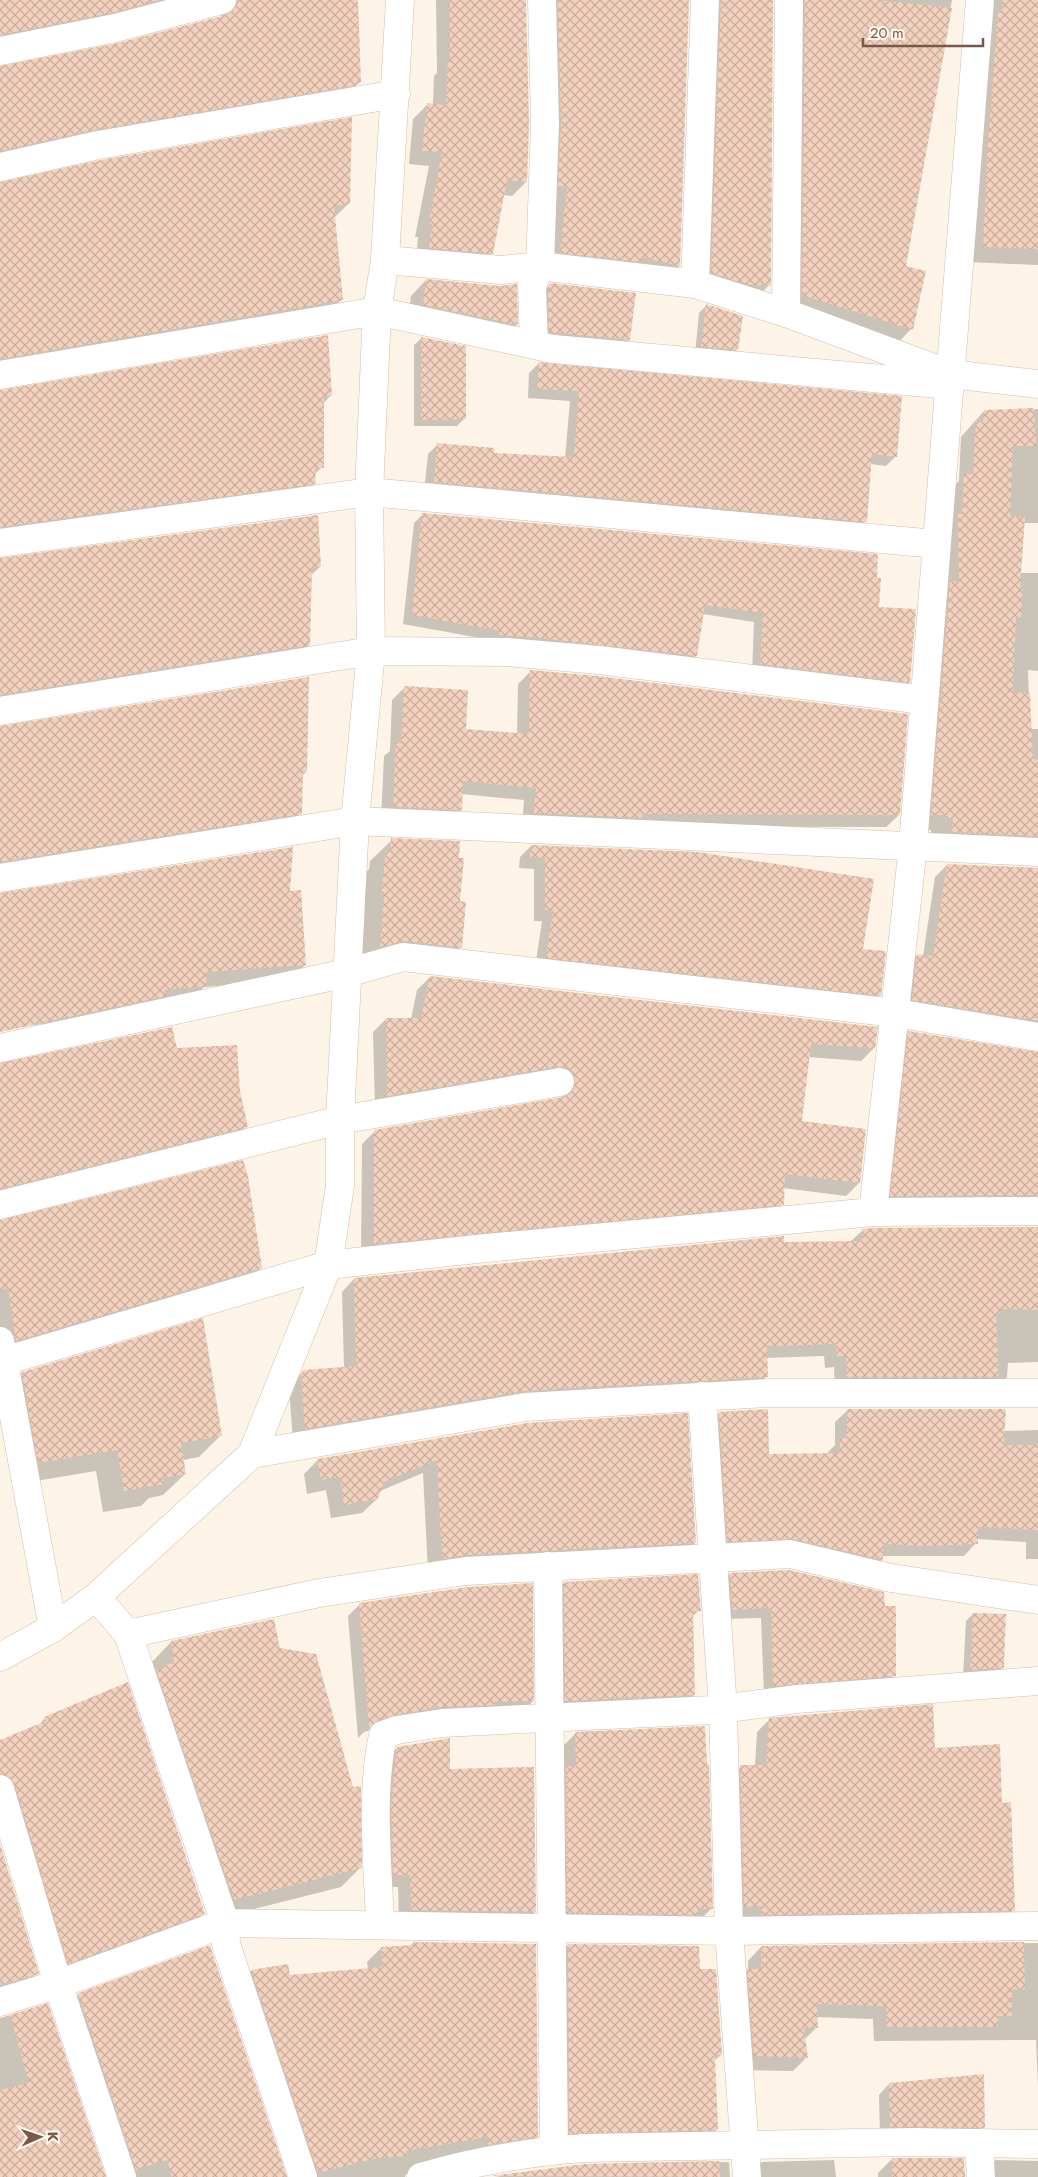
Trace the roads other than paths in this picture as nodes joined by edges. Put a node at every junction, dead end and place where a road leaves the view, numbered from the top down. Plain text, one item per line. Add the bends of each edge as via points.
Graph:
1 (222, 0) edge
2 (400, 0) edge
3 (542, 0) edge
4 (705, 0) edge
5 (788, 0) edge
6 (980, 0) edge
7 (0, 51) edge
8 (396, 94) junction
9 (0, 167) edge
10 (385, 260) junction
11 (540, 266) junction
12 (695, 284) junction
13 (377, 311) junction
14 (786, 312) junction
15 (534, 344) junction
16 (0, 375) edge
17 (949, 380) junction
18 (1038, 384) edge
19 (369, 492) junction
20 (0, 543) edge
21 (936, 544) junction
22 (371, 651) junction
23 (924, 700) junction
24 (0, 711) edge
25 (355, 821) junction
26 (913, 846) junction
27 (1038, 852) edge
28 (0, 878) edge
29 (347, 973) junction
30 (896, 1013) junction
31 (1038, 1038) edge
32 (0, 1048) edge
33 (560, 1082) dead end
34 (340, 1120) junction
35 (0, 1204) edge
36 (1038, 1211) edge
37 (873, 1212) junction
38 (328, 1265) junction
39 (2, 1351) edge
40 (1038, 1393) edge
41 (702, 1396) junction
42 (252, 1454) junction
43 (712, 1558) junction
44 (548, 1566) junction
45 (96, 1597) junction
46 (1038, 1600) edge
47 (53, 1628) junction
48 (128, 1634) junction
49 (0, 1657) edge
50 (1038, 1681) edge
51 (723, 1709) junction
52 (550, 1718) junction
53 (0, 1789) edge
54 (225, 1923) junction
55 (380, 1925) junction
56 (1038, 1926) edge
57 (552, 1928) junction
58 (729, 1931) junction
59 (58, 1984) junction
60 (0, 2002) edge
61 (1038, 2136) edge
62 (979, 2143) junction
63 (745, 2144) junction
64 (1038, 2144) edge
65 (554, 2150) junction
66 (122, 2177) edge
67 (303, 2177) edge
68 (421, 2177) edge
69 (747, 2177) edge
70 (981, 2177) edge

1 - 7 street via 115,28
2 - 8 street
3 - 11 street via 545,124
4 - 12 street
5 - 14 street
6 - 17 street
8 - 9 street via 98,145
8 - 10 street
10 - 11 street via 501,270
10 - 13 street
11 - 12 street
11 - 15 street via 532,286
12 - 14 street
13 - 15 street
13 - 16 street
13 - 19 street
14 - 17 street
15 - 17 street via 563,350
17 - 18 street
17 - 21 street
19 - 20 street
19 - 21 street
19 - 22 street
21 - 23 street
22 - 23 street via 507,652 599,660
22 - 24 street
22 - 25 street
23 - 26 street
25 - 26 street
25 - 28 street
25 - 29 street
26 - 27 street
26 - 30 street
29 - 30 street via 403,958
29 - 32 street
29 - 34 street
30 - 31 street
30 - 37 street
33 - 34 street
34 - 35 street
34 - 38 street via 340,1186
36 - 37 street
37 - 38 street
38 - 39 street
38 - 42 street
39 - 47 street
40 - 41 street via 769,1392
41 - 42 street via 525,1408
41 - 43 street
42 - 45 street
43 - 44 street
43 - 46 street via 790,1554 891,1578
43 - 51 street
44 - 48 street via 466,1571 319,1592
44 - 52 street
45 - 47 street
45 - 48 street
47 - 49 street
48 - 54 street
50 - 51 street via 797,1699
51 - 52 street
51 - 58 street
52 - 55 street via 442,1723 383,1735 378,1756 376,1826
52 - 57 street
53 - 59 street
54 - 55 street
54 - 59 street
54 - 67 street via 226,1944
55 - 57 street
56 - 58 street
57 - 58 street
57 - 65 street
58 - 63 street
59 - 60 street
59 - 66 street
61 - 64 street
62 - 63 street
62 - 64 street
62 - 70 street
63 - 65 street
63 - 69 street
65 - 68 street via 470,2162

